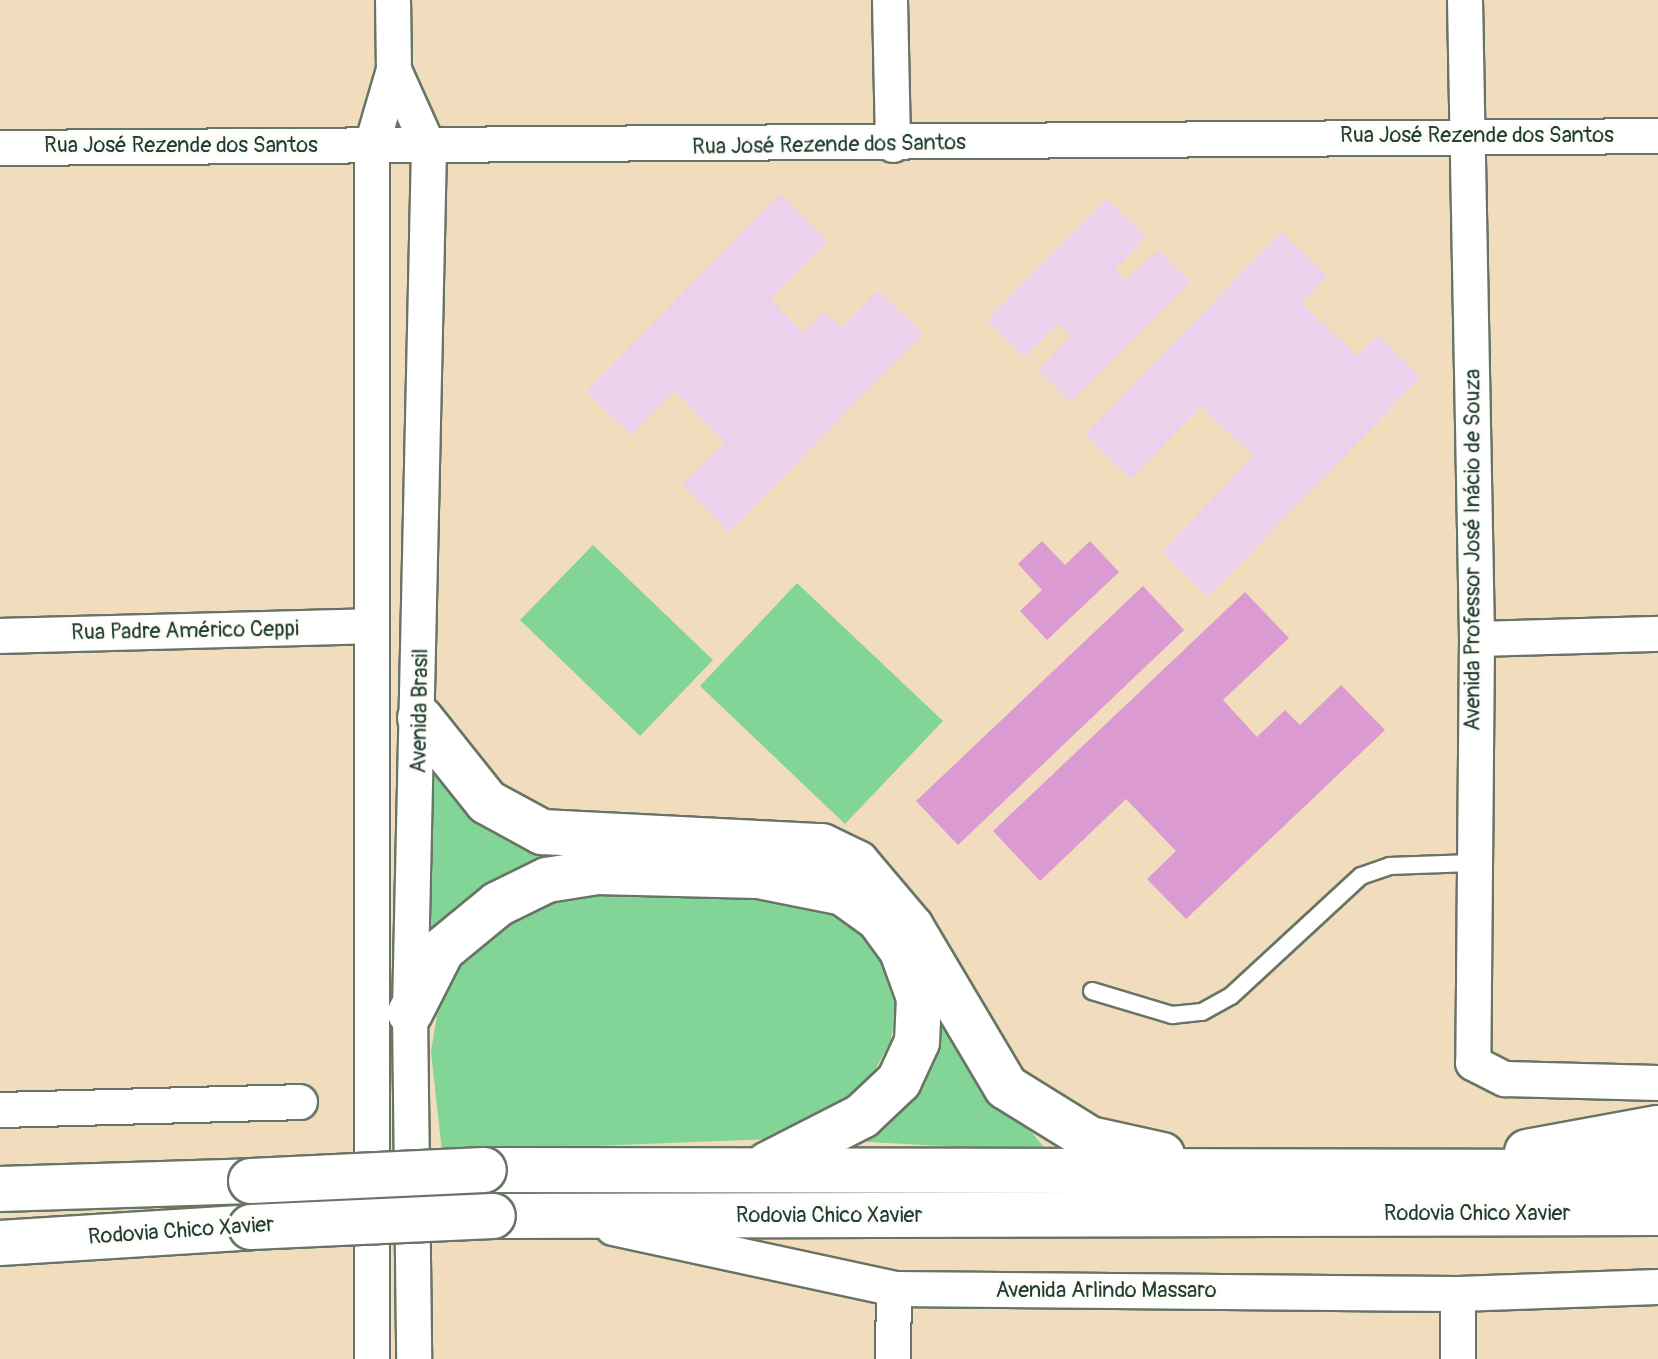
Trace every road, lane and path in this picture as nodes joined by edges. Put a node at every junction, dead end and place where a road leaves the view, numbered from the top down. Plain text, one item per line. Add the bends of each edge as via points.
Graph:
1 (393, 0) edge
2 (890, 0) edge
3 (1465, 0) edge
4 (394, 70) junction
5 (1469, 134) junction
6 (1658, 136) edge
7 (372, 145) junction
8 (893, 145) junction
9 (0, 148) edge
10 (429, 148) junction
11 (371, 626) junction
12 (1658, 634) edge
13 (0, 636) edge
14 (1477, 639) junction
15 (420, 718) junction
16 (1471, 863) junction
17 (1092, 991) dead end
18 (410, 1013) junction
19 (1658, 1083) edge
20 (300, 1102) dead end
21 (0, 1110) edge
22 (1658, 1128) edge
23 (752, 1171) junction
24 (1658, 1172) edge
25 (1242, 1174) junction
26 (1402, 1175) junction
27 (4, 1188) edge
28 (1658, 1213) edge
29 (562, 1217) junction
30 (0, 1243) edge
31 (1658, 1287) edge
32 (894, 1289) junction
33 (1458, 1294) junction
34 (372, 1359) edge
35 (414, 1359) edge
36 (893, 1359) edge
37 (1458, 1359) edge

1 - 4 street, Avenida Brasil
2 - 8 street
3 - 5 street, Avenida Professor José Inácio de Souza
4 - 7 street, Avenida Brasil
4 - 10 street, Avenida Brasil
5 - 6 street, Rua José Rezende dos Santos
5 - 8 street, Rua José Rezende dos Santos
5 - 14 street, Avenida Professor José Inácio de Souza
7 - 9 street, Rua José Rezende dos Santos
7 - 10 street, Rua José Rezende dos Santos
7 - 11 street, Avenida Brasil
8 - 10 street, Rua José Rezende dos Santos
10 - 15 street, Avenida Brasil
11 - 13 street, Rua Padre Américo Ceppi
11 - 34 street, Avenida Brasil
12 - 14 street
14 - 16 street, Avenida Professor José Inácio de Souza
15 - 18 street, Avenida Brasil
15 - 25 highway via 487,802 542,832 807,845 857,863 911,927 996,1075 1016,1096 1090,1139
16 - 17 lane via 1390,866 1361,876 1231,996 1202,1012 1172,1015
16 - 19 street, Avenida Professor José Inácio de Souza via 1473,1063 1505,1079
18 - 23 highway via 442,950 498,904 547,880 597,872 758,876 843,893 879,919 902,951 919,998 917,1042 899,1081 862,1116
18 - 35 street, Avenida Brasil
20 - 21 street
22 - 26 highway
23 - 25 highway, Rodovia Chico Xavier
23 - 27 highway, Rodovia Chico Xavier, bridge via 484,1170
24 - 26 highway, Rodovia Chico Xavier
25 - 26 highway, Rodovia Chico Xavier
28 - 29 highway, Rodovia Chico Xavier
29 - 30 highway, Rodovia Chico Xavier, bridge via 251,1227
29 - 32 street, Avenida Arlindo Massaro
31 - 33 street, Avenida Arlindo Massaro
32 - 33 street, Avenida Arlindo Massaro
32 - 36 street
33 - 37 street

